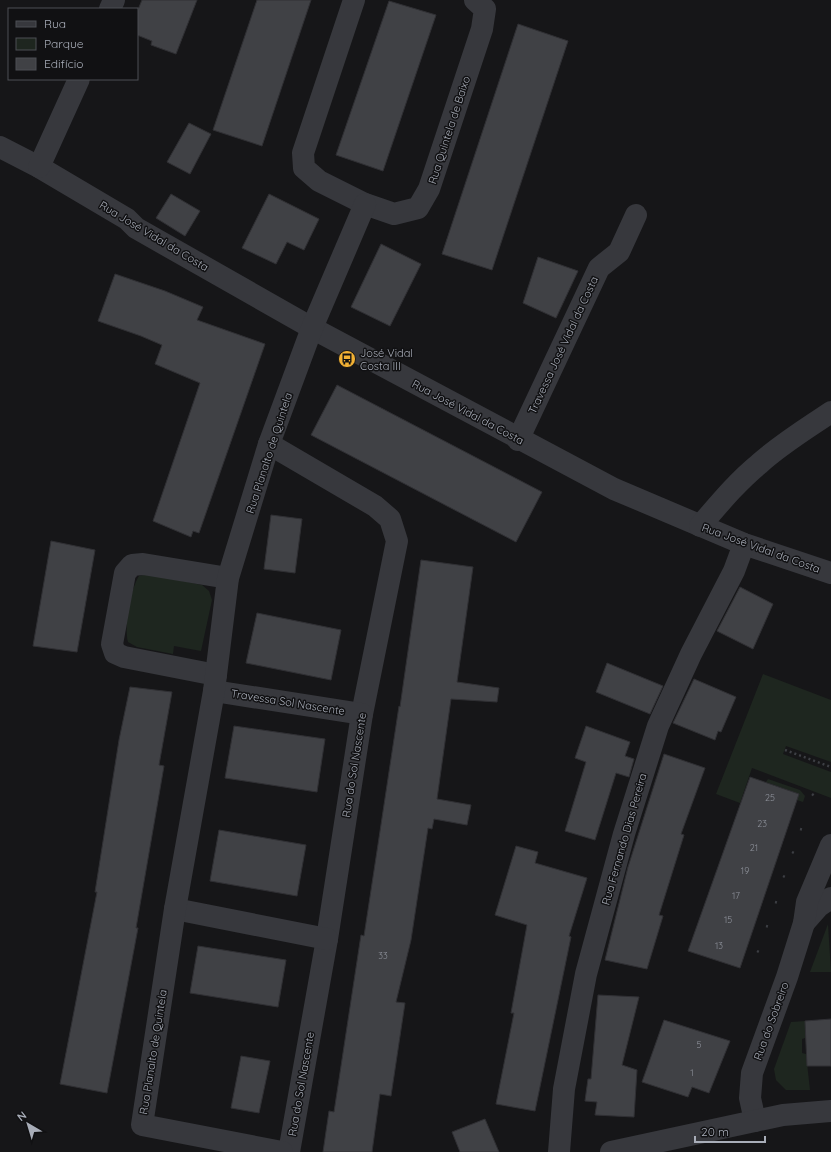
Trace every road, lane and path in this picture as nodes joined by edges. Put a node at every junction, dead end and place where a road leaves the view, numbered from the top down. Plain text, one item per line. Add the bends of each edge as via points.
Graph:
1 (354, 0) edge
2 (475, 0) edge
3 (79, 80) edge
4 (0, 147) edge
5 (39, 167) junction
6 (365, 204) junction
7 (636, 215) dead end
8 (312, 328) junction
9 (831, 412) edge
10 (518, 440) junction
11 (269, 444) junction
12 (700, 526) junction
13 (744, 544) junction
14 (831, 574) edge
15 (228, 578) junction
16 (215, 683) junction
17 (362, 714) junction
18 (785, 750) dead end
19 (831, 767) edge
20 (812, 794) dead end
21 (816, 797) dead end
22 (800, 829) dead end
23 (804, 830) dead end
24 (831, 845) edge
25 (792, 852) dead end
26 (796, 854) dead end
27 (783, 876) dead end
28 (787, 878) dead end
29 (831, 898) edge
30 (775, 902) dead end
31 (779, 903) dead end
32 (175, 909) junction
33 (804, 922) junction
34 (766, 926) dead end
35 (770, 927) dead end
36 (327, 939) junction
37 (757, 951) dead end
38 (761, 953) dead end
39 (831, 1111) edge
40 (755, 1121) junction
41 (282, 1152) edge
42 (288, 1152) edge
43 (559, 1152) edge
44 (611, 1152) edge

1 - 6 street, Rua Quintela de Baixo via 303,153 304,168 319,181
2 - 6 street, Rua Quintela de Baixo via 485,9 482,29 429,189 418,208 394,214
3 - 5 street
4 - 5 street, Rua José Vidal da Costa
5 - 8 street, Rua José Vidal da Costa via 127,219 136,228
6 - 8 street
7 - 10 street, Travessa José Vidal da Costa via 619,252 599,268
8 - 10 street, Rua José Vidal da Costa
8 - 11 street, Rua Planalto de Quintela
9 - 12 street via 759,464 724,497
10 - 12 street, Rua José Vidal da Costa via 614,489
11 - 15 street, Rua Planalto de Quintela
11 - 17 street, Rua do Sol Nascente via 375,506 390,519 397,541
12 - 13 street, Rua José Vidal da Costa
13 - 14 street, Rua José Vidal da Costa
13 - 43 street, Rua Fernando Dias Pereira via 734,570 658,726 624,834 586,974 564,1089
15 - 16 street, Rua Planalto de Quintela
15 - 16 street via 143,564 132,566 124,574 112,644 114,653 124,657
16 - 17 street, Travessa Sol Nascente
16 - 32 street, Rua Planalto de Quintela
17 - 36 street, Rua do Sol Nascente
18 - 19 path
20 - 21 path
22 - 23 path
24 - 33 street, Rua do Sobreiro via 806,902
25 - 26 path
27 - 28 path
29 - 33 street, Rua do Sobreiro
30 - 31 path
32 - 36 street
32 - 41 street, Rua Planalto de Quintela via 142,1125
33 - 40 street, Rua do Sobreiro via 778,1005 752,1073 750,1098
34 - 35 path
36 - 42 street, Rua do Sol Nascente
37 - 38 path
39 - 40 street via 783,1115
40 - 44 street

